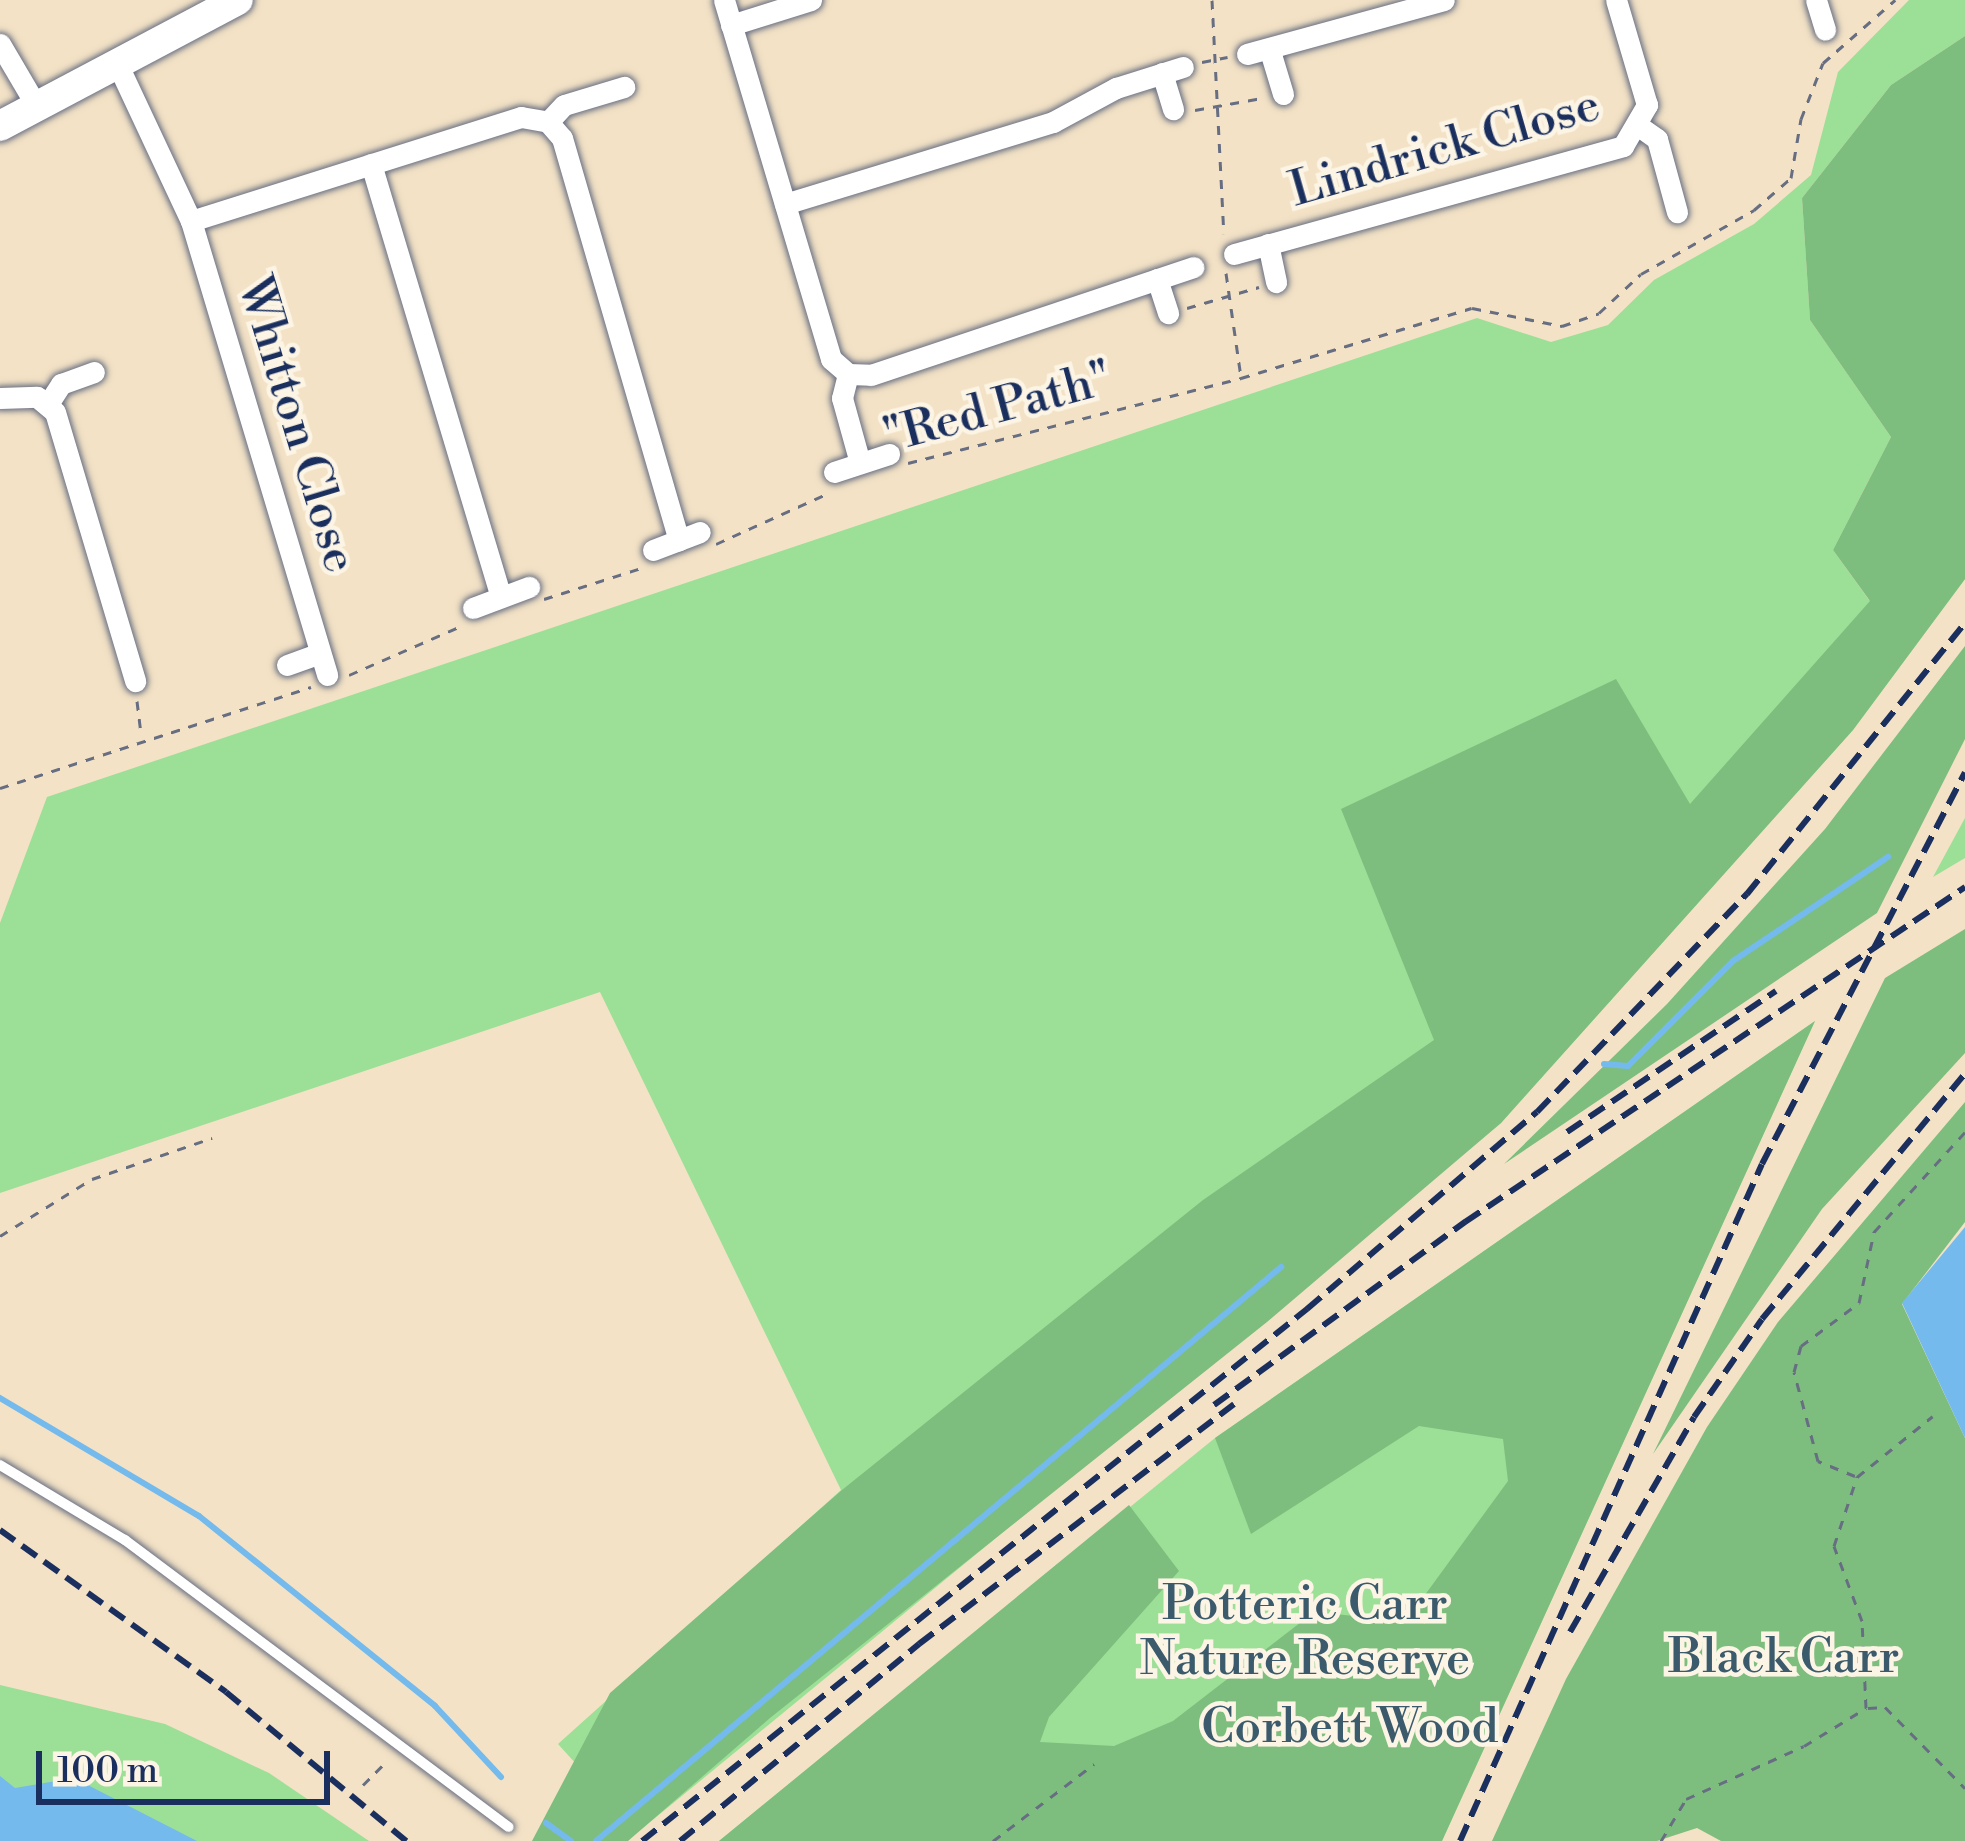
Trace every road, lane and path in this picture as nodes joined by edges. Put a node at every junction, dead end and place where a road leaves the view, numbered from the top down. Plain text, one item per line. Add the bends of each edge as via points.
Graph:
1 (238, 0) edge
2 (724, 0) edge
3 (811, 0) edge
4 (1212, 0) edge
5 (1444, 0) edge
6 (1616, 0) edge
7 (1816, 0) edge
8 (1895, 0) edge
9 (731, 25) junction
10 (1825, 29) dead end
11 (0, 44) edge
12 (1270, 51) junction
13 (1246, 54) joint
14 (1216, 58) junction
15 (116, 61) junction
16 (1173, 70) junction
17 (624, 87) dead end
18 (1282, 94) joint
19 (36, 105) junction
20 (1220, 105) junction
21 (1173, 109) joint
22 (548, 122) junction
23 (0, 126) edge
24 (1640, 127) junction
25 (371, 164) junction
26 (785, 205) junction
27 (1677, 212) dead end
28 (191, 221) junction
29 (1268, 244) junction
30 (1234, 254) dead end
31 (1193, 267) dead end
32 (1157, 279) junction
33 (1276, 282) joint
34 (1227, 296) junction
35 (1168, 313) joint
36 (94, 372) dead end
37 (848, 374) junction
38 (1241, 379) junction
39 (0, 398) edge
40 (48, 404) junction
41 (892, 461) joint
42 (860, 463) junction
43 (836, 481) joint
44 (693, 540) junction
45 (656, 556) joint
46 (530, 595) joint
47 (501, 596) junction
48 (475, 613) joint
49 (120, 632) junction
50 (97, 640) dead end
51 (286, 665) dead end
52 (329, 672) junction
53 (135, 681) joint
54 (142, 736) junction
55 (0, 788) edge
56 (1965, 1132) edge
57 (212, 1138) dead end
58 (0, 1236) edge
59 (1933, 1416) dead end
60 (0, 1465) edge
61 (1857, 1477) junction
62 (1866, 1708) junction
63 (1094, 1764) dead end
64 (382, 1766) dead end
65 (363, 1785) dead end
66 (1965, 1788) edge
67 (508, 1827) dead end
68 (993, 1841) edge
69 (1661, 1841) edge

1 - 15 street
2 - 9 street
3 - 9 street
4 - 14 path
5 - 12 street
6 - 24 street, Lindrick Close via 1647,105
7 - 10 street
8 - 38 path, "Red Path" via 1823,64 1801,119 1791,178 1754,210 1641,274 1599,313 1562,326 1472,308
9 - 26 street
11 - 19 street
12 - 13 street
12 - 18 street, Lindrick Close
13 - 14 path
14 - 16 path
14 - 20 path
15 - 19 street
15 - 28 street, Whitton Close
16 - 21 street
16 - 26 street via 1054,122
17 - 22 street via 564,106
18 - 20 path
19 - 23 street
20 - 21 path
20 - 34 path
22 - 25 street via 521,117
22 - 44 street via 562,138
24 - 27 street, Lindrick Close via 1657,139
24 - 29 street, Lindrick Close via 1623,146
25 - 28 street
25 - 47 street
26 - 37 street via 831,359
28 - 52 street, Whitton Close
29 - 30 street, Lindrick Close
29 - 33 street, Lindrick Close
31 - 32 street
32 - 35 street
32 - 37 street via 872,375
33 - 34 path
34 - 35 path
34 - 38 path
36 - 40 street via 61,383
37 - 42 street via 842,398
38 - 41 path, "Red Path"
39 - 40 street via 23,393
40 - 49 street
41 - 42 street
42 - 43 street
43 - 44 path, "Red Path" via 765,528
44 - 45 street
45 - 46 path
46 - 47 street
47 - 48 street
48 - 52 path
49 - 50 street
49 - 53 street
51 - 52 street
52 - 54 path
53 - 54 path
54 - 55 path
56 - 61 path via 1874,1232 1859,1303 1801,1346 1794,1372 1818,1461
57 - 58 path via 92,1179
59 - 61 path
60 - 67 lane via 125,1540
61 - 62 path via 1834,1546 1862,1621
62 - 66 path via 1885,1707
62 - 69 path via 1686,1799
63 - 68 path
64 - 65 path

